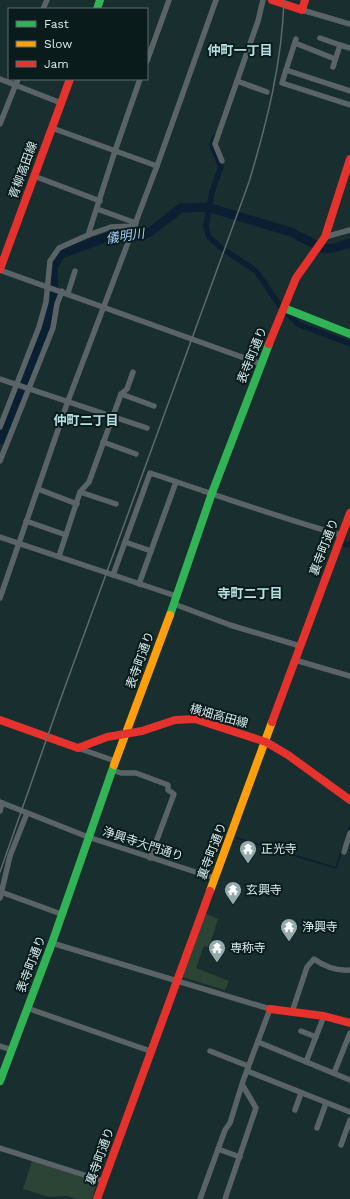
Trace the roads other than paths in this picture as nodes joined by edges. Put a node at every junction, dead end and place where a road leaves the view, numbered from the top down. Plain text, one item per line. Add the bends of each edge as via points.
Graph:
1 (169, 0) edge
2 (216, 0) edge
3 (263, 0) edge
4 (272, 0) edge
5 (305, 0) edge
6 (302, 10) junction
7 (350, 24) edge
8 (320, 38) dead end
9 (340, 45) junction
10 (350, 48) edge
11 (148, 58) edge
12 (335, 59) junction
13 (332, 67) dead end
14 (286, 70) junction
15 (0, 79) edge
16 (70, 80) edge
17 (140, 80) edge
18 (237, 81) junction
19 (16, 82) edge
20 (350, 91) edge
21 (267, 92) dead end
22 (61, 103) junction
23 (350, 105) edge
24 (0, 124) edge
25 (52, 128) junction
26 (115, 151) junction
27 (350, 159) edge
28 (222, 161) dead end
29 (157, 166) junction
30 (34, 176) junction
31 (100, 200) junction
32 (98, 209) junction
33 (136, 224) junction
34 (350, 230) edge
35 (88, 235) junction
36 (323, 239) junction
37 (0, 270) edge
38 (76, 271) dead end
39 (48, 287) junction
40 (63, 292) junction
41 (105, 307) junction
42 (284, 308) junction
43 (350, 334) edge
44 (261, 364) junction
45 (133, 372) dead end
46 (0, 379) edge
47 (17, 384) junction
48 (28, 388) junction
49 (121, 394) junction
50 (68, 400) junction
51 (154, 406) dead end
52 (113, 415) junction
53 (0, 427) edge
54 (147, 428) dead end
55 (103, 442) junction
56 (136, 454) dead end
57 (0, 461) edge
58 (176, 482) junction
59 (38, 489) junction
60 (80, 492) junction
61 (212, 493) junction
62 (77, 504) junction
63 (116, 504) dead end
64 (350, 512) edge
65 (26, 521) junction
66 (66, 535) junction
67 (341, 535) junction
68 (0, 537) edge
69 (125, 542) junction
70 (19, 544) junction
71 (151, 551) junction
72 (59, 556) junction
73 (113, 575) junction
74 (139, 584) junction
75 (0, 598) edge
76 (175, 600) junction
77 (300, 646) junction
78 (295, 660) junction
79 (350, 676) edge
80 (0, 720) edge
81 (126, 732) junction
82 (266, 742) junction
83 (78, 748) junction
84 (115, 761) junction
85 (112, 770) junction
86 (350, 800) edge
87 (1, 803) edge
88 (0, 811) edge
89 (27, 813) junction
90 (350, 833) edge
91 (88, 837) junction
92 (344, 852) dead end
93 (150, 858) junction
94 (214, 878) junction
95 (1, 895) edge
96 (61, 914) junction
97 (52, 943) junction
98 (350, 970) edge
99 (177, 981) junction
100 (27, 1008) junction
101 (270, 1009) junction
102 (292, 1012) junction
103 (324, 1016) junction
104 (350, 1023) edge
105 (301, 1031) dead end
106 (350, 1033) edge
107 (316, 1037) junction
108 (258, 1042) junction
109 (0, 1046) edge
110 (12, 1050) junction
111 (150, 1051) junction
112 (210, 1051) dead end
113 (306, 1062) junction
114 (248, 1068) junction
115 (334, 1073) junction
116 (350, 1080) edge
117 (0, 1081) edge
118 (243, 1086) junction
119 (301, 1093) junction
120 (326, 1102) junction
121 (295, 1110) dead end
122 (350, 1112) edge
123 (350, 1120) edge
124 (317, 1128) dead end
125 (341, 1145) dead end
126 (0, 1148) edge
127 (218, 1149) junction
128 (240, 1157) junction
129 (103, 1181) junction
130 (97, 1199) edge
131 (200, 1199) edge
132 (225, 1199) edge

1 - 11 street
2 - 29 street
3 - 18 street
4 - 6 street
5 - 6 street
6 - 7 street
8 - 9 street
9 - 10 street
9 - 12 street
12 - 13 street
12 - 14 street via 296,41
14 - 20 street
14 - 23 street via 282,83
15 - 19 street
16 - 22 street, 青柳高田線
17 - 26 street
18 - 21 street
18 - 28 street via 215,144
19 - 22 street
19 - 24 street
22 - 25 street, 青柳高田線
25 - 26 street
25 - 30 street, 青柳高田線
26 - 29 street
26 - 31 street
27 - 36 street
29 - 33 street
30 - 31 street
30 - 37 street, 青柳高田線
31 - 32 street
32 - 33 street
32 - 35 street
33 - 35 street via 111,227
33 - 41 street
34 - 36 street
35 - 39 street via 59,248 50,261
36 - 42 street, 表寺町通り via 296,278
37 - 39 street
38 - 40 street
39 - 40 street
39 - 47 street via 39,327
40 - 41 street
40 - 48 street via 57,304 53,328
41 - 44 street
41 - 50 street
42 - 43 street
42 - 44 street, 表寺町通り
44 - 61 street, 表寺町通り
45 - 49 street
46 - 47 street
47 - 48 street
47 - 53 street
48 - 50 street
48 - 57 street
49 - 51 street
49 - 52 street
50 - 52 street
50 - 59 street
52 - 54 street
52 - 55 street
55 - 56 street
55 - 60 street via 89,482
58 - 61 street
58 - 69 street via 150,473
58 - 71 street
59 - 62 street
59 - 65 street
60 - 62 street
60 - 63 street
61 - 67 street via 247,507
61 - 76 street, 表寺町通り
62 - 66 street
64 - 67 street, 裏寺町通り
65 - 66 street
65 - 70 street
66 - 72 street
67 - 77 street, 裏寺町通り
68 - 70 street
69 - 71 street
69 - 73 street
70 - 72 street
70 - 75 street
71 - 74 street
72 - 73 street
73 - 74 street
74 - 76 street
76 - 77 street via 230,625
76 - 81 street, 表寺町通り
77 - 78 street, 裏寺町通り
78 - 79 street
78 - 82 street, 裏寺町通り
80 - 83 street
81 - 82 street, 横畑高田線 via 142,731 185,717
81 - 83 street, 横畑高田線
81 - 84 street, 表寺町通り
82 - 86 street, 横畑高田線
82 - 94 street, 裏寺町通り
83 - 84 street
84 - 85 street, 表寺町通り
85 - 91 street, 表寺町通り
85 - 93 street via 136,773 168,785 168,790 174,794
87 - 88 street
87 - 89 street, 浄興寺大門通り
89 - 91 street, 浄興寺大門通り
89 - 95 street via 10,856
90 - 92 street
91 - 93 street, 浄興寺大門通り
91 - 96 street, 表寺町通り
93 - 94 street, 浄興寺大門通り
94 - 99 street, 裏寺町通り
95 - 96 street
96 - 97 street, 表寺町通り
97 - 99 street
97 - 100 street, 表寺町通り
98 - 102 street via 335,970 321,965 314,959 305,972
99 - 101 street
99 - 111 street, 裏寺町通り
100 - 110 street, 表寺町通り
100 - 111 street
101 - 102 street
101 - 108 street
102 - 103 street
103 - 104 street
103 - 107 street
105 - 107 street
106 - 115 street
107 - 113 street
108 - 113 street
108 - 114 street
109 - 110 street
110 - 117 street, 表寺町通り
111 - 129 street, 裏寺町通り
112 - 114 street
113 - 115 street
114 - 118 street
114 - 119 street
115 - 116 street
118 - 127 street
118 - 128 street via 256,1108
119 - 120 street
119 - 121 street
120 - 122 street
120 - 124 street
123 - 125 street
126 - 129 street
127 - 128 street
127 - 131 street
128 - 132 street
129 - 130 street, 裏寺町通り

